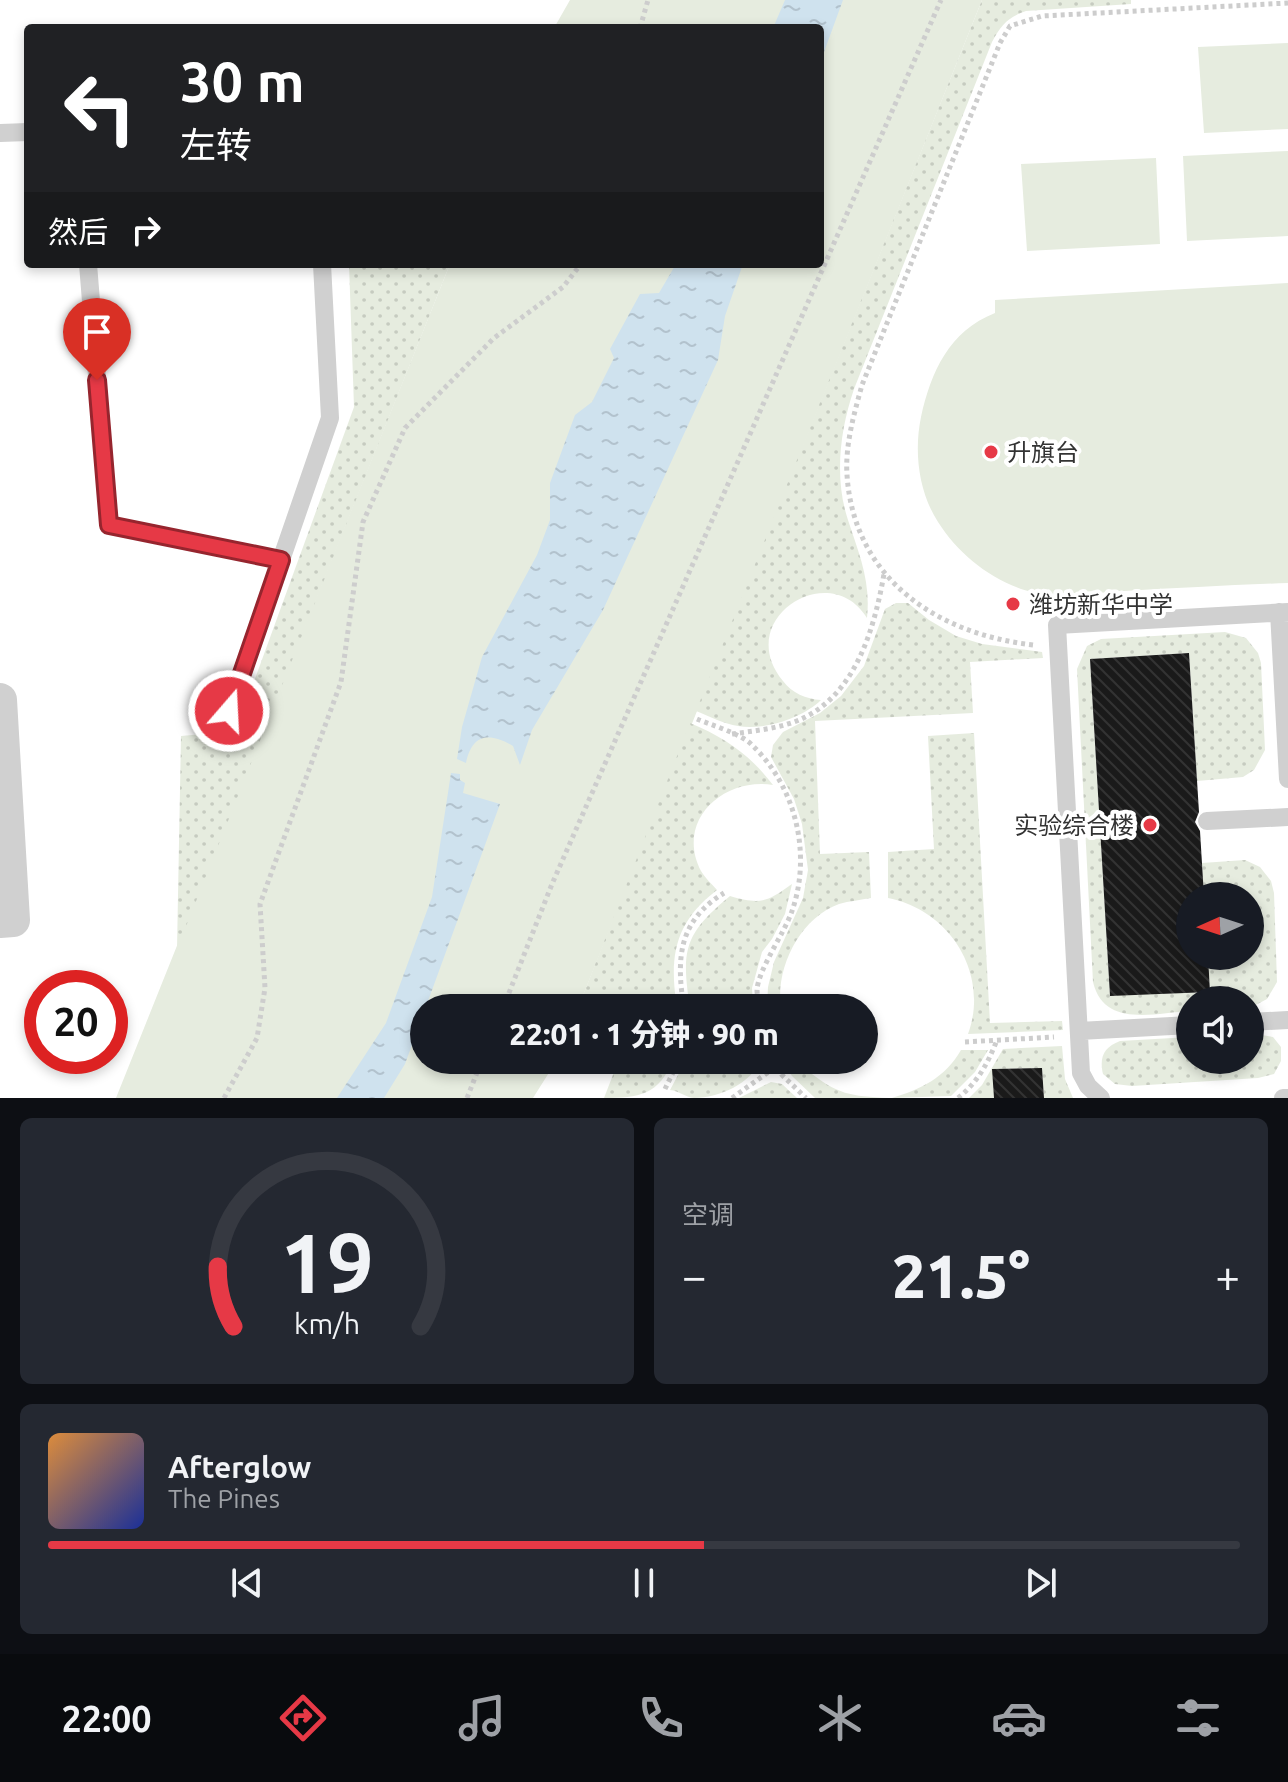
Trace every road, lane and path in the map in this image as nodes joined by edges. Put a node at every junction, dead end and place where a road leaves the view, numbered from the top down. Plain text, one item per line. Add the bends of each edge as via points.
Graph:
1 (648, 0) edge
2 (941, 0) edge
3 (1136, 0) edge
4 (1229, 3) edge
5 (1288, 3) edge
6 (1137, 11) junction
7 (641, 24) edge
8 (24, 132) edge
9 (0, 133) edge
10 (824, 266) edge
11 (88, 268) edge
12 (322, 268) edge
13 (578, 268) edge
14 (823, 268) edge
15 (281, 560) junction
16 (884, 574) junction
17 (1284, 612) edge
18 (1058, 648) junction
19 (0, 700) edge
20 (229, 711) dead end
21 (697, 719) dead end
22 (731, 734) junction
23 (1288, 779) edge
24 (1288, 817) edge
25 (1207, 821) dead end
26 (724, 893) dead end
27 (0, 921) edge
28 (509, 994) edge
29 (682, 994) edge
30 (758, 994) edge
31 (1288, 1020) edge
32 (1264, 1021) edge
33 (1176, 1026) edge
34 (1079, 1033) junction
35 (997, 1040) junction
36 (965, 1042) dead end
37 (476, 1074) edge
38 (672, 1074) edge
39 (762, 1074) edge
40 (782, 1074) edge
41 (665, 1089) dead end
42 (224, 1098) edge
43 (467, 1098) edge
44 (732, 1098) edge
45 (806, 1098) edge
46 (958, 1098) edge
47 (1101, 1098) edge

1 - 7 path
2 - 10 path
3 - 6 path
4 - 5 path
4 - 6 path
6 - 16 path via 1042,16 1010,26 1000,43 862,385 851,426 847,474 853,513
8 - 9 lane
11 - 15 lane via 109,525
12 - 15 lane via 330,418
13 - 42 path via 563,287 494,338 405,428 363,522 341,682 260,904 265,988 257,1038
14 - 28 path
15 - 20 lane
16 - 18 path via 953,626 991,639
16 - 22 path via 878,608 857,663 836,695 795,721
17 - 18 lane via 1057,625
17 - 23 lane
18 - 34 lane
19 - 27 street via 13,920
21 - 22 path
22 - 30 path via 750,742 782,784 800,846 792,910
24 - 25 lane
26 - 29 path via 684,936 679,963
31 - 32 lane
33 - 34 lane
34 - 35 path
34 - 47 lane via 1081,1073
35 - 36 path
35 - 46 path via 973,1086
37 - 43 path
38 - 41 path
39 - 44 path
40 - 45 path

